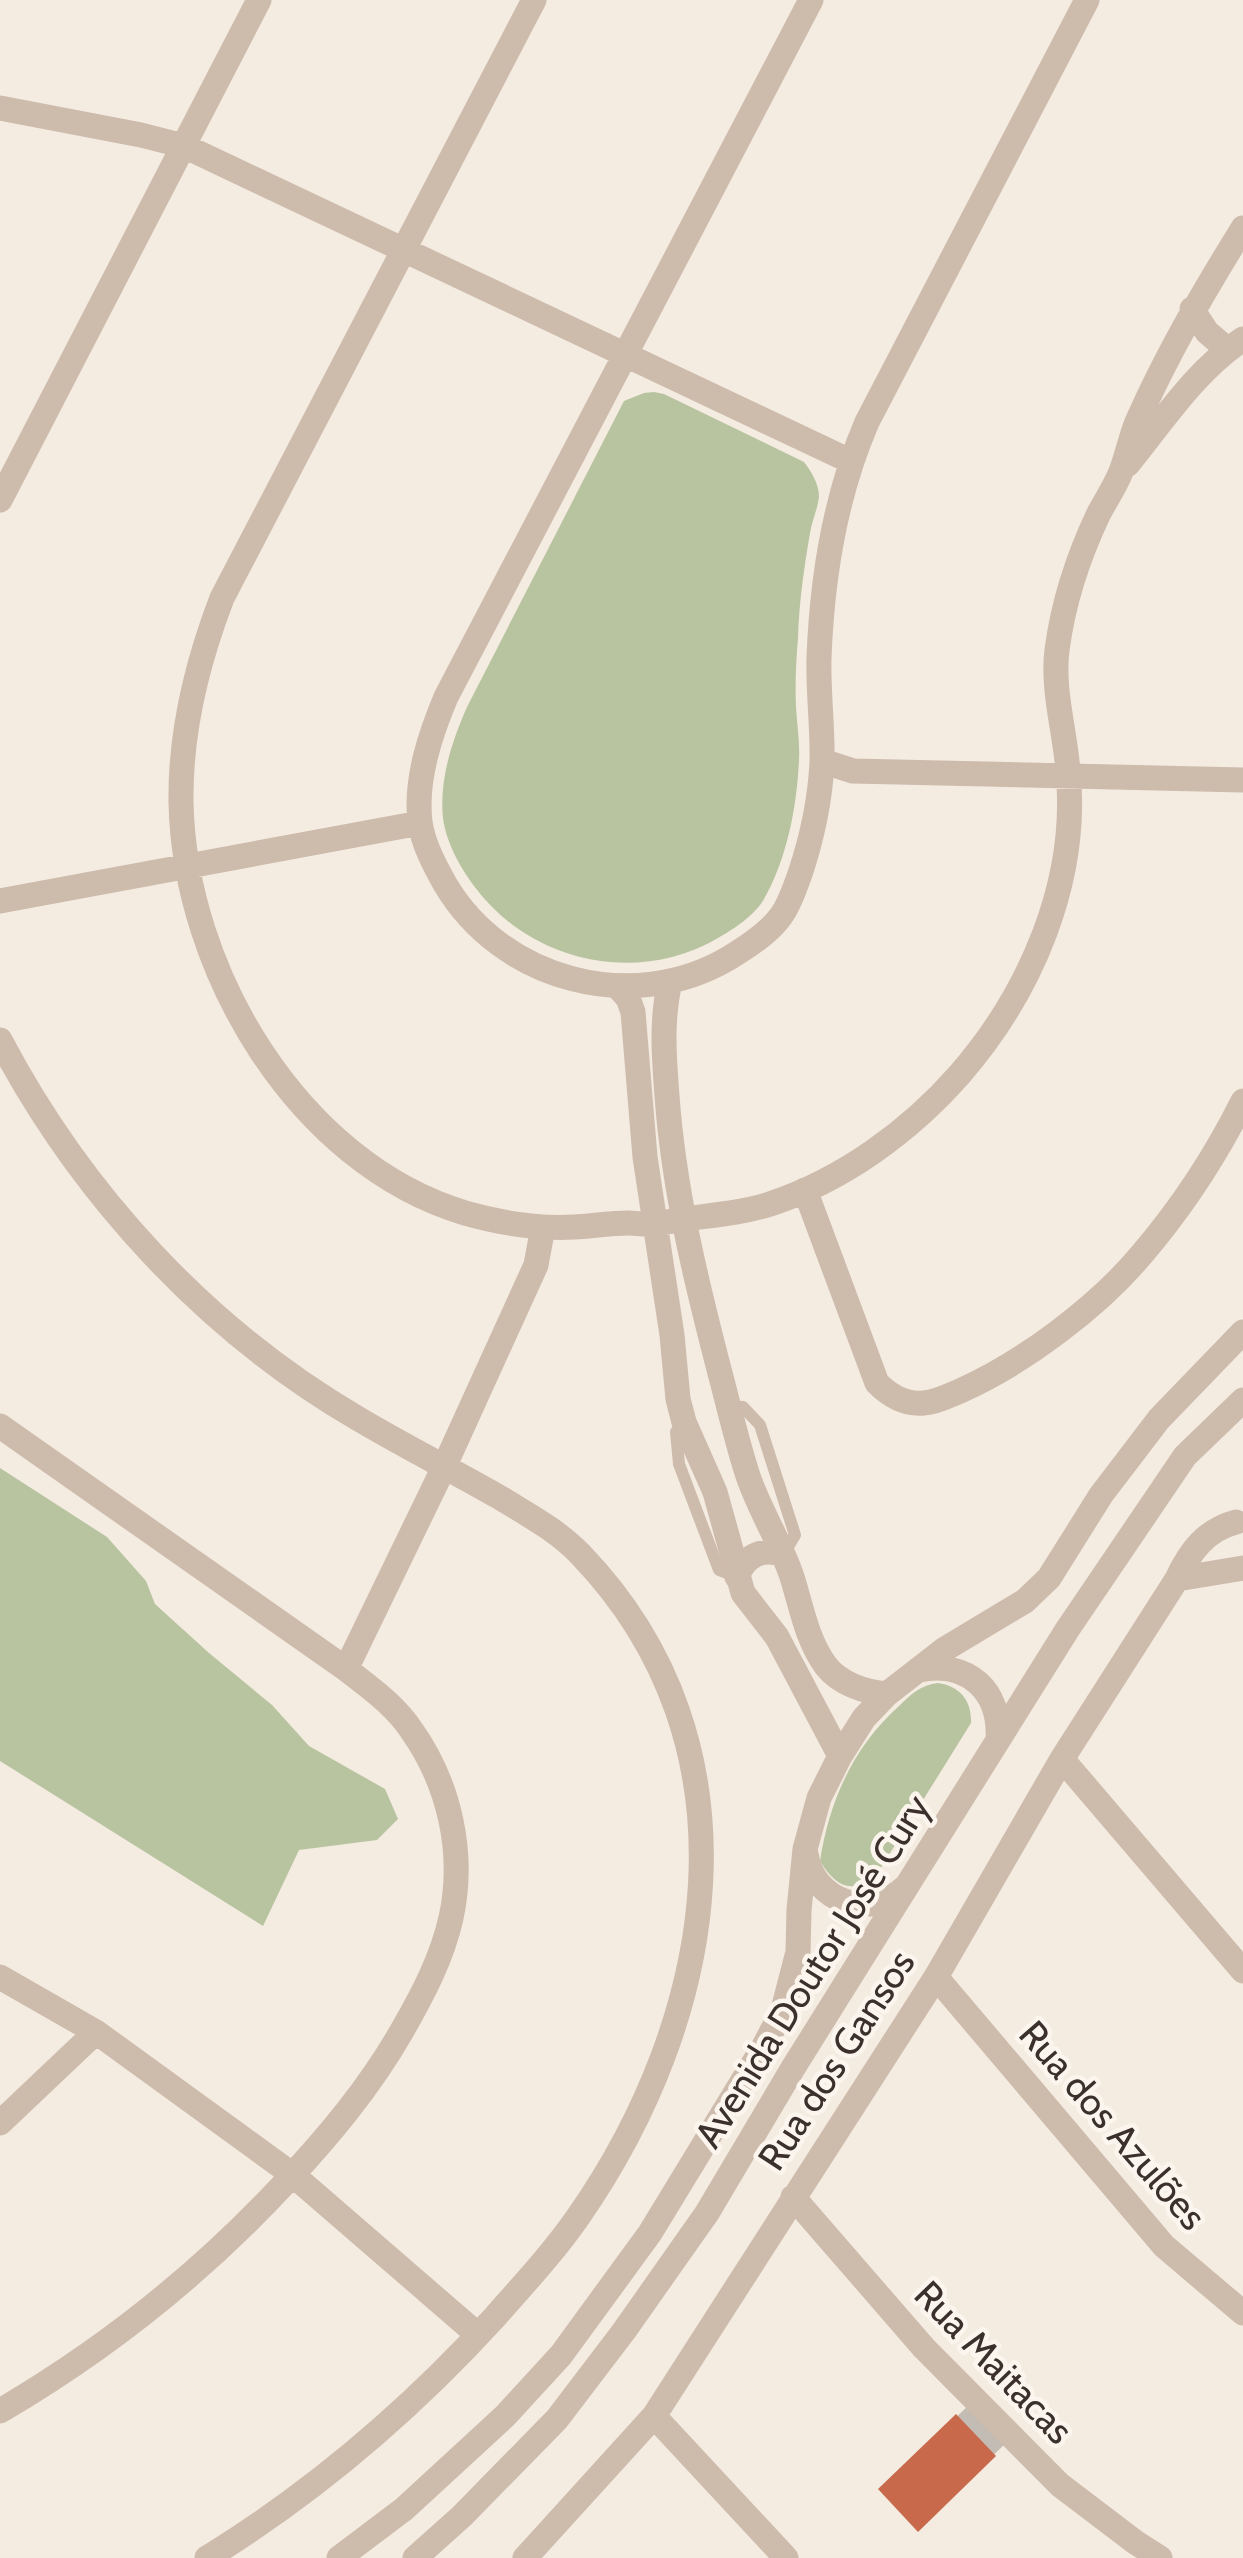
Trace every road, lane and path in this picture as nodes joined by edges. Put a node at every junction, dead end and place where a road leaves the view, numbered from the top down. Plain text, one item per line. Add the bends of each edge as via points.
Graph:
1 (260, 0) edge
2 (534, 0) edge
3 (811, 0) edge
4 (1086, 0) edge
5 (0, 108) edge
6 (184, 146) junction
7 (1243, 228) edge
8 (404, 250) junction
9 (1192, 309) junction
10 (1235, 345) edge
11 (624, 354) junction
12 (850, 461) junction
13 (1122, 472) junction
14 (0, 500) edge
15 (822, 761) junction
16 (1069, 776) junction
17 (1243, 780) edge
18 (420, 822) junction
19 (187, 866) junction
20 (0, 901) edge
21 (670, 982) junction
22 (617, 986) junction
23 (0, 1040) edge
24 (1243, 1101) edge
25 (805, 1190) junction
26 (682, 1219) junction
27 (654, 1224) junction
28 (543, 1227) junction
29 (1243, 1332) edge
30 (1243, 1400) edge
31 (728, 1406) junction
32 (684, 1422) junction
33 (0, 1426) edge
34 (445, 1466) junction
35 (1240, 1514) edge
36 (783, 1555) junction
37 (1243, 1560) edge
38 (1243, 1568) edge
39 (737, 1577) junction
40 (1177, 1579) junction
41 (346, 1669) junction
42 (919, 1670) junction
43 (887, 1694) junction
44 (998, 1740) junction
45 (840, 1756) junction
46 (1062, 1759) junction
47 (805, 1849) junction
48 (908, 1883) junction
49 (1243, 1971) edge
50 (0, 1976) edge
51 (936, 1977) junction
52 (96, 2032) junction
53 (0, 2123) edge
54 (293, 2174) junction
55 (793, 2197) junction
56 (1243, 2313) edge
57 (478, 2335) junction
58 (0, 2411) edge
59 (654, 2416) junction
60 (207, 2558) edge
61 (339, 2558) edge
62 (415, 2558) edge
63 (525, 2558) edge
64 (786, 2558) edge
65 (1160, 2558) edge

1 - 6 street
2 - 8 street
3 - 11 street
4 - 12 street
5 - 6 street
6 - 8 street
6 - 14 street
7 - 9 street
8 - 11 street
8 - 19 street via 208,635 184,745
9 - 10 street via 1207,332
9 - 13 street via 1135,427
10 - 13 street via 1190,384
11 - 12 street
11 - 18 street via 446,697 422,774
12 - 15 street via 822,612
13 - 16 street via 1076,575 1057,652
15 - 16 street via 852,771
15 - 21 street via 807,854 782,916 719,964
16 - 17 street
16 - 25 street via 1062,878 1038,949 1004,1016 933,1103 872,1152
18 - 19 street
18 - 22 street via 449,891 500,945 544,970
19 - 20 street
19 - 28 street via 205,940 232,1003 268,1062 318,1120 421,1196 460,1212
21 - 22 street
21 - 26 street via 665,1070
22 - 27 street via 633,1012
23 - 34 street via 84,1172 186,1288 308,1388
24 - 25 street via 1192,1188 1139,1258 1019,1360 929,1403 897,1399 877,1383
25 - 26 street via 770,1204
26 - 27 street
26 - 31 street
27 - 28 street
27 - 32 street
28 - 34 street via 536,1265
29 - 42 street, Avenida Doutor José Cury via 1159,1419 1048,1578
30 - 44 street, Avenida Doutor José Cury via 1185,1456
31 - 32 street via 714,1417
31 - 36 street
32 - 39 street via 714,1492
33 - 41 street
34 - 41 street
34 - 57 street via 556,1531 627,1612 676,1708 695,1776 702,1845 700,1914 684,1992 642,2107 577,2219
35 - 37 street via 1235,1538
35 - 40 street, Rua dos Gansos via 1208,1534
36 - 39 street via 758,1553
36 - 43 street via 827,1667 851,1685
38 - 40 street
39 - 45 street
40 - 46 street, Rua dos Gansos
41 - 54 street via 394,1708 426,1753 454,1834 455,1889 445,1942 402,2032 347,2113
42 - 43 street, Avenida Doutor José Cury
42 - 44 street via 958,1671 981,1686 996,1711
43 - 45 street, Avenida Doutor José Cury
44 - 48 street, Avenida Doutor José Cury
45 - 47 street, Avenida Doutor José Cury
46 - 49 street
46 - 51 street, Rua dos Gansos
47 - 48 street via 818,1883 850,1904 888,1900
47 - 61 street, Avenida Doutor José Cury via 798,1952 783,2010 650,2232 561,2355 506,2416
48 - 62 street, Avenida Doutor José Cury via 707,2213 624,2331 557,2419
50 - 52 street
51 - 55 street, Rua dos Gansos
51 - 56 street, Rua dos Azulões via 1164,2246
52 - 53 street
52 - 54 street
54 - 57 street
54 - 58 street via 176,2289
55 - 59 street, Rua dos Gansos
55 - 65 street, Rua Maitacas via 924,2348 1060,2485
57 - 60 street via 339,2466
59 - 63 street, Rua dos Gansos
59 - 64 street

